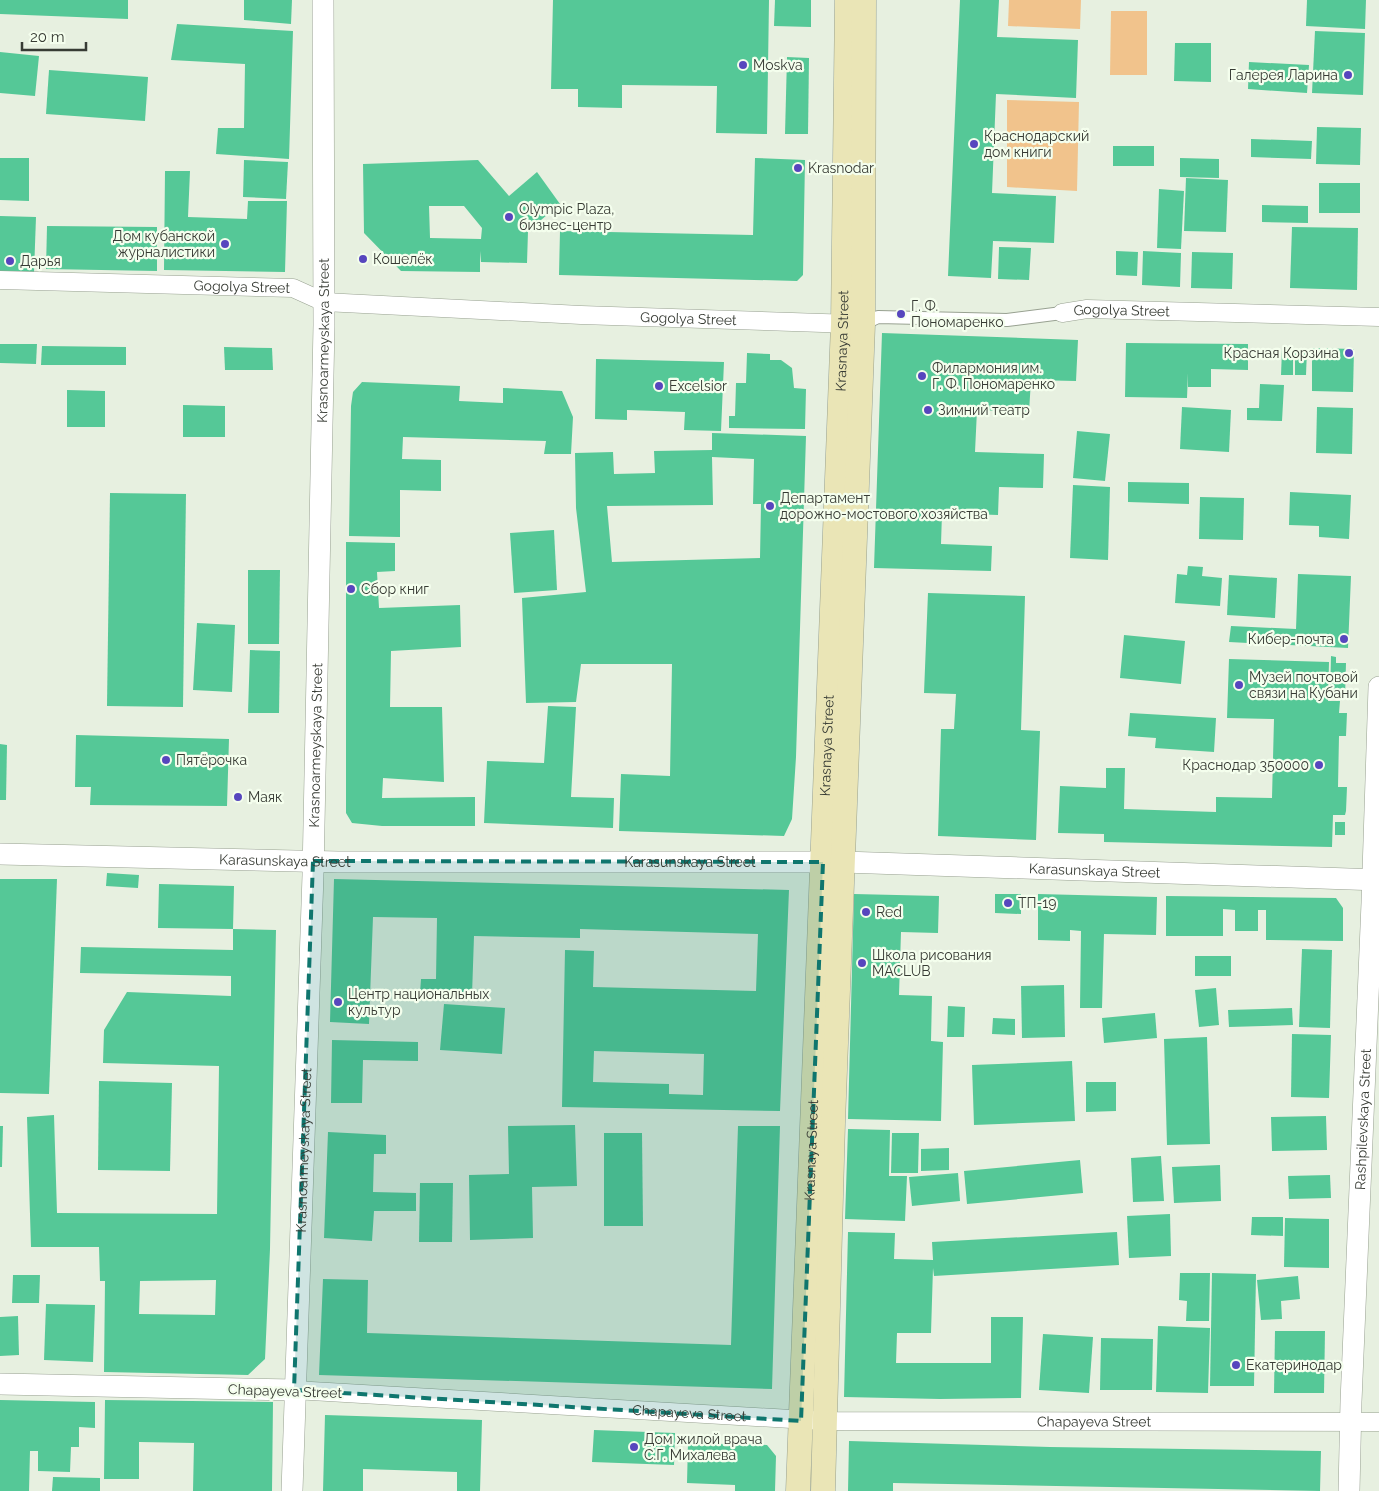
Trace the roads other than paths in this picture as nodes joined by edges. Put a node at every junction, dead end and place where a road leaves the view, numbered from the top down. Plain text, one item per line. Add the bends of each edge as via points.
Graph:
1 (323, 0) edge
2 (847, 0) edge
3 (864, 0) edge
4 (0, 280) edge
5 (324, 302) junction
6 (1062, 313) joint
7 (1379, 317) edge
8 (853, 324) junction
9 (1379, 687) edge
10 (0, 854) edge
11 (313, 861) junction
12 (833, 862) junction
13 (1376, 880) edge
14 (0, 1384) edge
15 (294, 1390) junction
16 (801, 1421) junction
17 (825, 1422) junction
18 (1350, 1422) junction
19 (1379, 1422) edge
20 (292, 1491) edge
21 (798, 1491) edge
22 (822, 1491) edge
23 (1349, 1491) edge

1 - 5 street, Krasnoarmeyskaya Street
2 - 8 main road, Krasnaya Street
3 - 8 main road, Krasnaya Street
4 - 5 street, Gogolya Street via 293,288
5 - 8 street, Gogolya Street via 581,316
5 - 11 street, Krasnoarmeyskaya Street
6 - 7 street, Gogolya Street via 1087,309
6 - 8 street, Gogolya Street via 1007,320 878,317
8 - 12 main road, Krasnaya Street
9 - 13 street, Rashpilevskaya Street
10 - 11 street, Karasunskaya Street
11 - 12 street, Karasunskaya Street
11 - 15 street, Krasnoarmeyskaya Street
12 - 13 street, Karasunskaya Street
12 - 16 main road, Krasnaya Street
12 - 17 main road, Krasnaya Street via 833,1133
13 - 18 street, Rashpilevskaya Street
14 - 15 street, Chapayeva Street
15 - 16 street, Chapayeva Street
15 - 20 street, Krasnoarmeyskaya Street
16 - 17 street, Chapayeva Street
16 - 21 main road, Krasnaya Street
17 - 18 street, Chapayeva Street
17 - 22 main road, Krasnaya Street
18 - 19 street, Chapayeva Street
18 - 23 street, Rashpilevskaya Street

